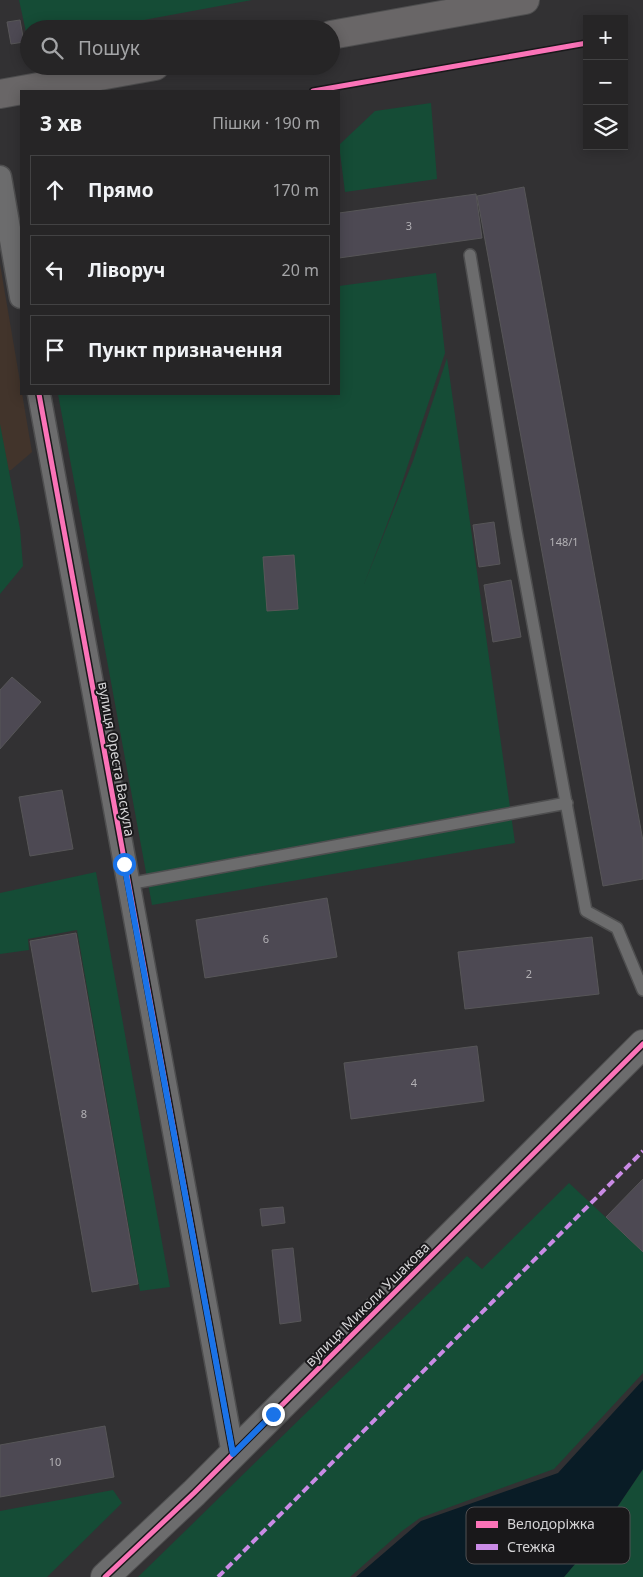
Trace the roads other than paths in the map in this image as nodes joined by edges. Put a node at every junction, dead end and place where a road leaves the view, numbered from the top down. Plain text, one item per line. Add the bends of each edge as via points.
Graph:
1 (525, 0) edge
2 (340, 33) edge
3 (105, 75) edge
4 (20, 90) edge
5 (22, 90) edge
6 (0, 94) edge
7 (0, 177) edge
8 (470, 255) dead end
9 (20, 291) edge
10 (39, 395) edge
11 (566, 803) junction
12 (128, 884) junction
13 (643, 990) edge
14 (643, 1044) edge
15 (233, 1454) junction
16 (105, 1577) edge

1 - 2 main road
3 - 5 main road
4 - 6 main road
7 - 9 street
8 - 11 lane via 514,522
10 - 12 street, вулиця Ореста Васкула
11 - 12 lane
11 - 13 lane via 586,910 617,928
12 - 15 street, вулиця Ореста Васкула
14 - 15 street, вулиця Миколи Ушакова
15 - 16 street, вулиця Миколи Ушакова

